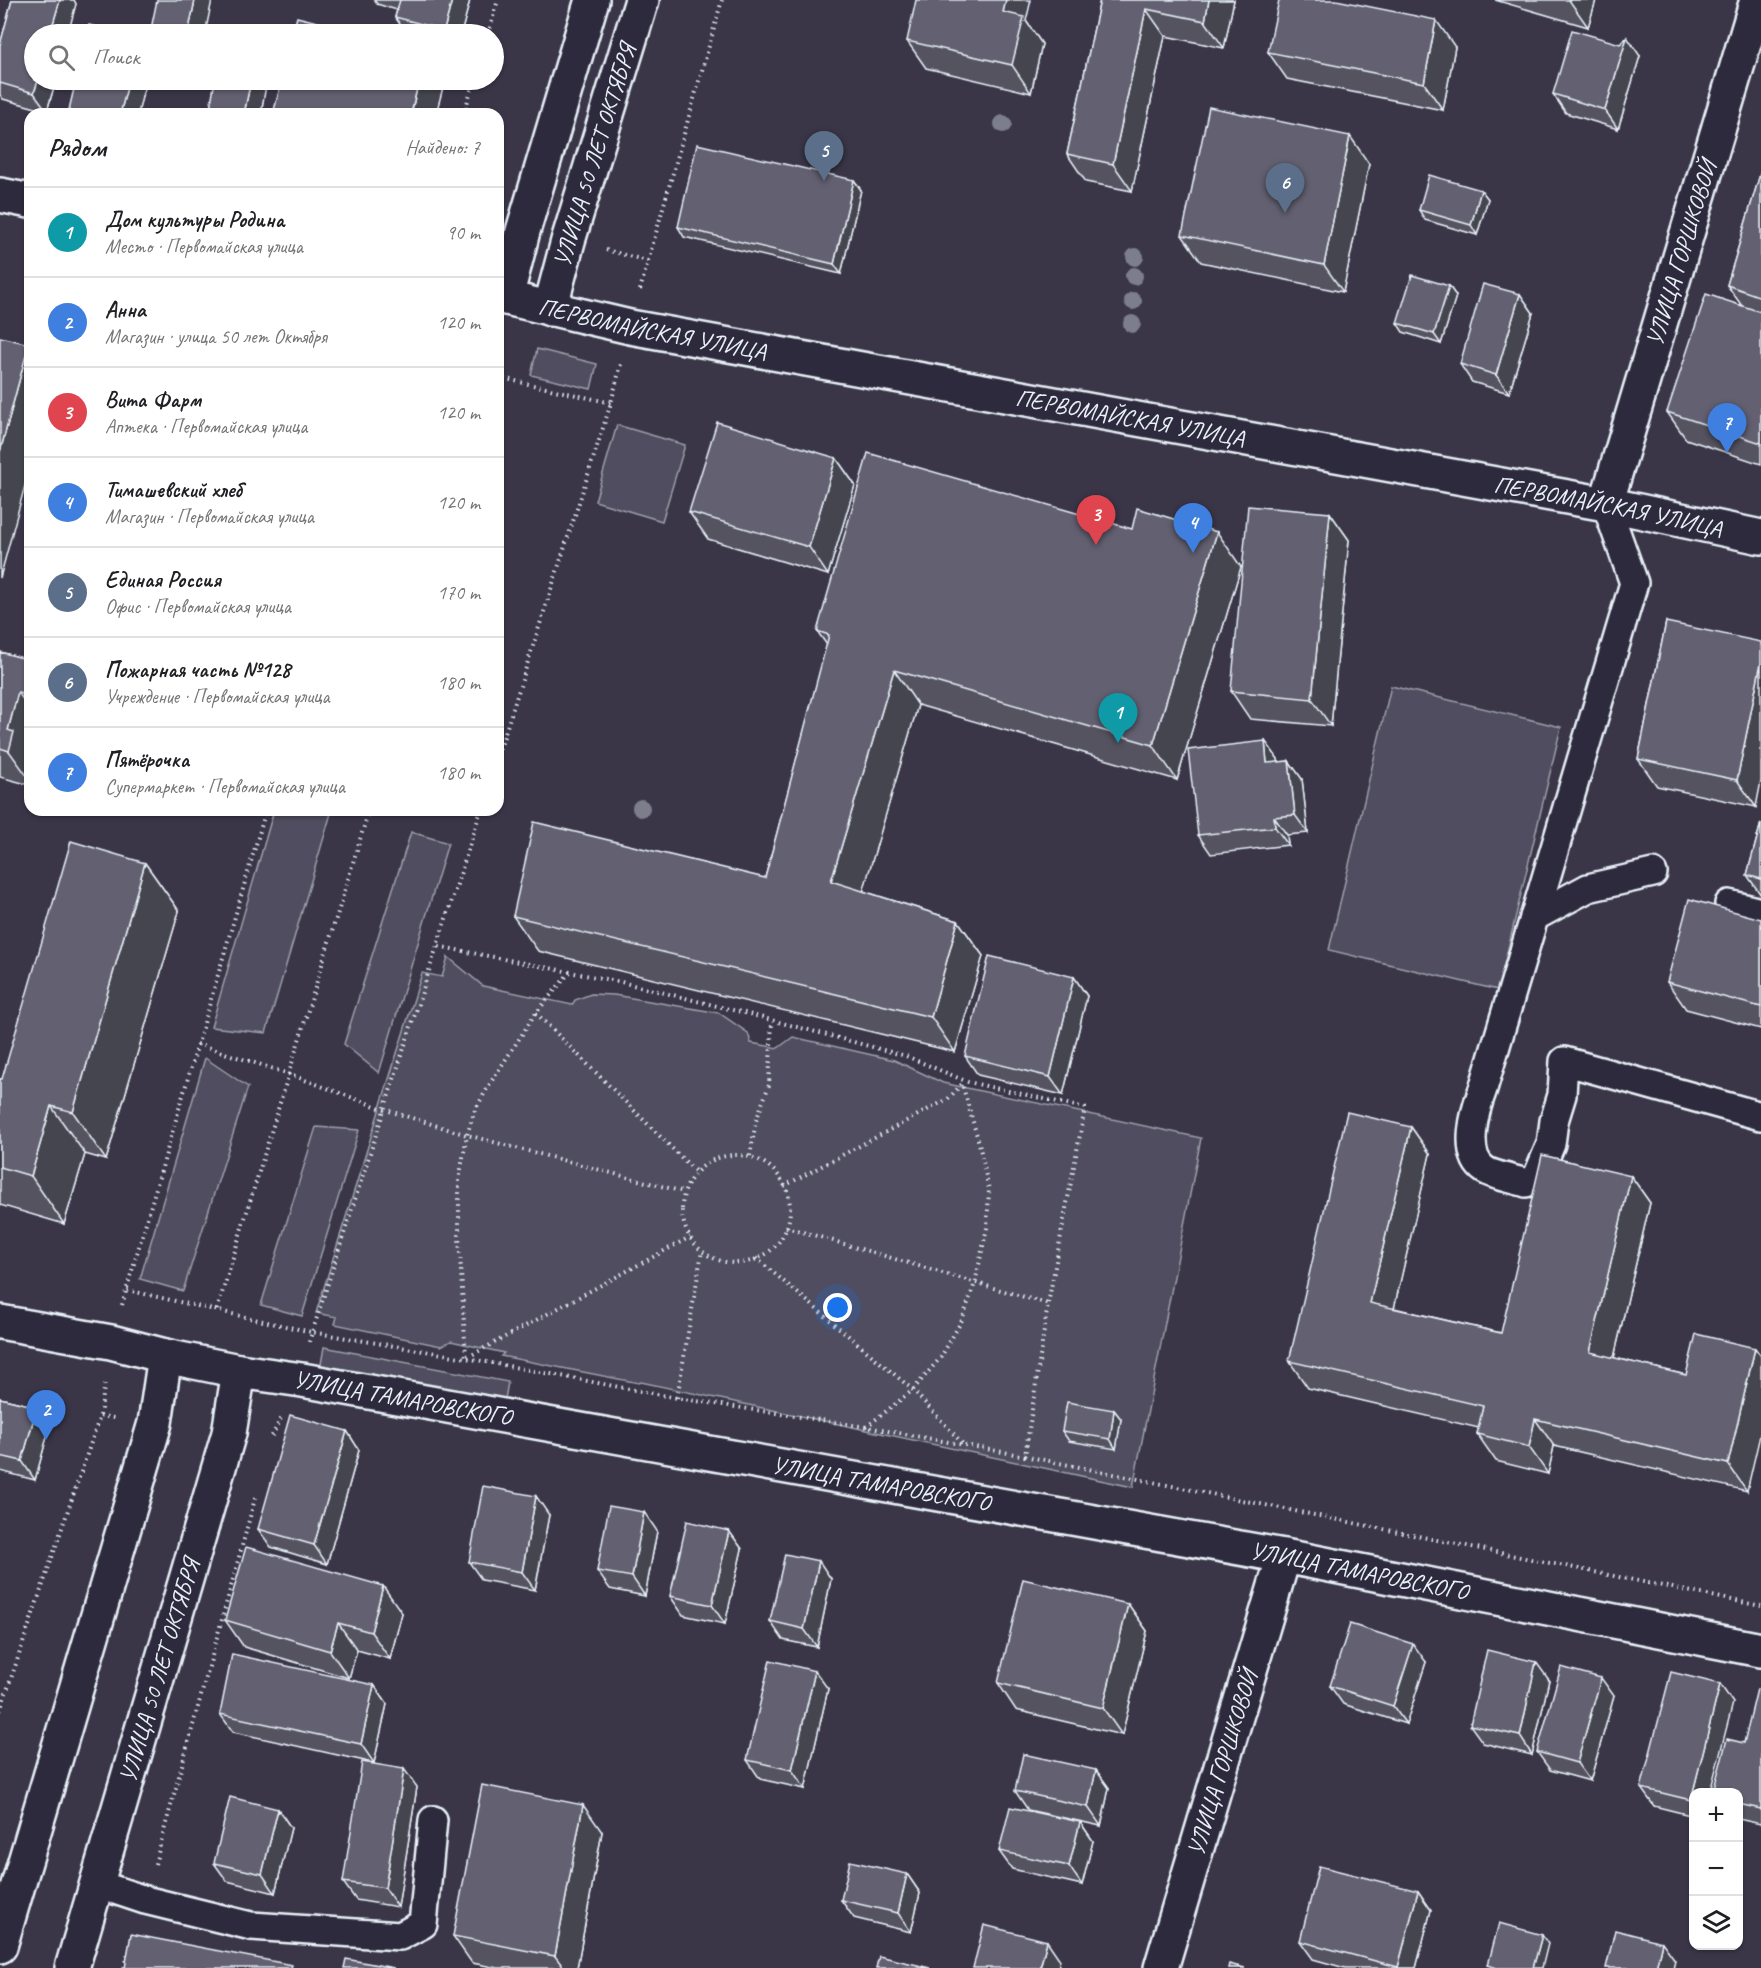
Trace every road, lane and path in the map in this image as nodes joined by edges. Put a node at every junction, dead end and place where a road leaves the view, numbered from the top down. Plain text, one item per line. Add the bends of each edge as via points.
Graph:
1 (498, 0) edge
2 (592, 0) edge
3 (642, 0) edge
4 (722, 0) edge
5 (1757, 0) edge
6 (491, 24) edge
7 (471, 90) edge
8 (466, 108) edge
9 (0, 195) edge
10 (24, 200) edge
11 (648, 261) dead end
12 (504, 291) edge
13 (504, 298) edge
14 (550, 309) junction
15 (504, 380) edge
16 (1606, 504) junction
17 (1761, 537) edge
18 (504, 736) edge
19 (264, 816) edge
20 (367, 816) edge
21 (1653, 873) dead end
22 (1729, 904) dead end
23 (1761, 912) edge
24 (1534, 918) junction
25 (437, 946) dead end
26 (570, 972) junction
27 (536, 1013) junction
28 (772, 1021) junction
29 (196, 1044) junction
30 (289, 1074) junction
31 (968, 1082) junction
32 (962, 1084) junction
33 (1761, 1116) edge
34 (467, 1135) junction
35 (750, 1156) junction
36 (696, 1172) junction
37 (784, 1186) junction
38 (684, 1192) junction
39 (786, 1227) junction
40 (690, 1237) junction
41 (702, 1251) junction
42 (756, 1258) junction
43 (975, 1283) junction
44 (127, 1290) junction
45 (1048, 1304) junction
46 (217, 1310) junction
47 (0, 1322) edge
48 (111, 1342) junction
49 (165, 1356) junction
50 (466, 1358) junction
51 (239, 1371) junction
52 (912, 1390) junction
53 (677, 1398) junction
54 (866, 1427) junction
55 (964, 1446) junction
56 (1025, 1456) junction
57 (1284, 1556) junction
58 (1761, 1606) edge
59 (1761, 1649) edge
60 (0, 1711) edge
61 (433, 1820) dead end
62 (97, 1884) junction
63 (5, 1908) edge
64 (0, 1946) edge
65 (72, 1968) edge
66 (1161, 1968) edge

1 - 6 path
2 - 12 street, УЛИЦА 50 ЛЕТ ОКТЯБРЯ
3 - 14 street, УЛИЦА 50 ЛЕТ ОКТЯБРЯ
4 - 11 path
5 - 16 street, УЛИЦА ГОРШКОВОЙ
7 - 8 path
9 - 10 street
13 - 14 street, ПЕРВОМАЙСКАЯ УЛИЦА
14 - 16 street, ПЕРВОМАЙСКАЯ УЛИЦА via 630,327
15 - 18 path via 611,403
16 - 17 street, ПЕРВОМАЙСКАЯ УЛИЦА
16 - 24 lane via 1634,583
19 - 29 path
20 - 30 path
21 - 24 lane via 1588,888
22 - 23 lane
24 - 33 lane via 1474,1114 1473,1152 1485,1171 1526,1183 1537,1177 1551,1144 1562,1095 1564,1061
25 - 26 path
26 - 27 path
26 - 28 path
27 - 34 path via 475,1110
27 - 36 path
28 - 31 path via 906,1056
28 - 35 path via 769,1085 756,1121
29 - 30 path
29 - 44 path
30 - 34 path
30 - 46 path
31 - 32 path
31 - 45 path via 1085,1108
32 - 37 path via 948,1099
32 - 43 path via 989,1190 987,1228
34 - 38 path
34 - 50 path via 459,1180
35 - 36 path via 723,1156
35 - 37 path via 770,1167
36 - 38 path
37 - 39 path via 790,1206
38 - 40 path via 682,1212
39 - 42 path via 775,1245
39 - 43 path
40 - 41 path
40 - 50 path
41 - 42 path via 728,1262
41 - 53 path
42 - 52 path
43 - 45 path
43 - 52 path via 962,1320 941,1357
44 - 46 path
44 - 48 path
45 - 56 path
46 - 50 path via 311,1332
47 - 48 street, УЛИЦА ТАМАРОВСКОГО
48 - 49 street, УЛИЦА ТАМАРОВСКОГО
48 - 60 path via 100,1416
49 - 51 street, УЛИЦА ТАМАРОВСКОГО
49 - 63 street via 154,1423
50 - 53 path
51 - 57 street, УЛИЦА ТАМАРОВСКОГО
51 - 62 street, УЛИЦА 50 ЛЕТ ОКТЯБРЯ via 229,1433
52 - 54 path
52 - 55 path
53 - 54 path
54 - 55 path
55 - 56 path
56 - 58 path
57 - 59 street, УЛИЦА ТАМАРОВСКОГО
57 - 66 street, УЛИЦА ГОРШКОВОЙ
61 - 62 lane via 423,1924 400,1936 251,1926
62 - 65 street, УЛИЦА 50 ЛЕТ ОКТЯБРЯ
63 - 64 street

